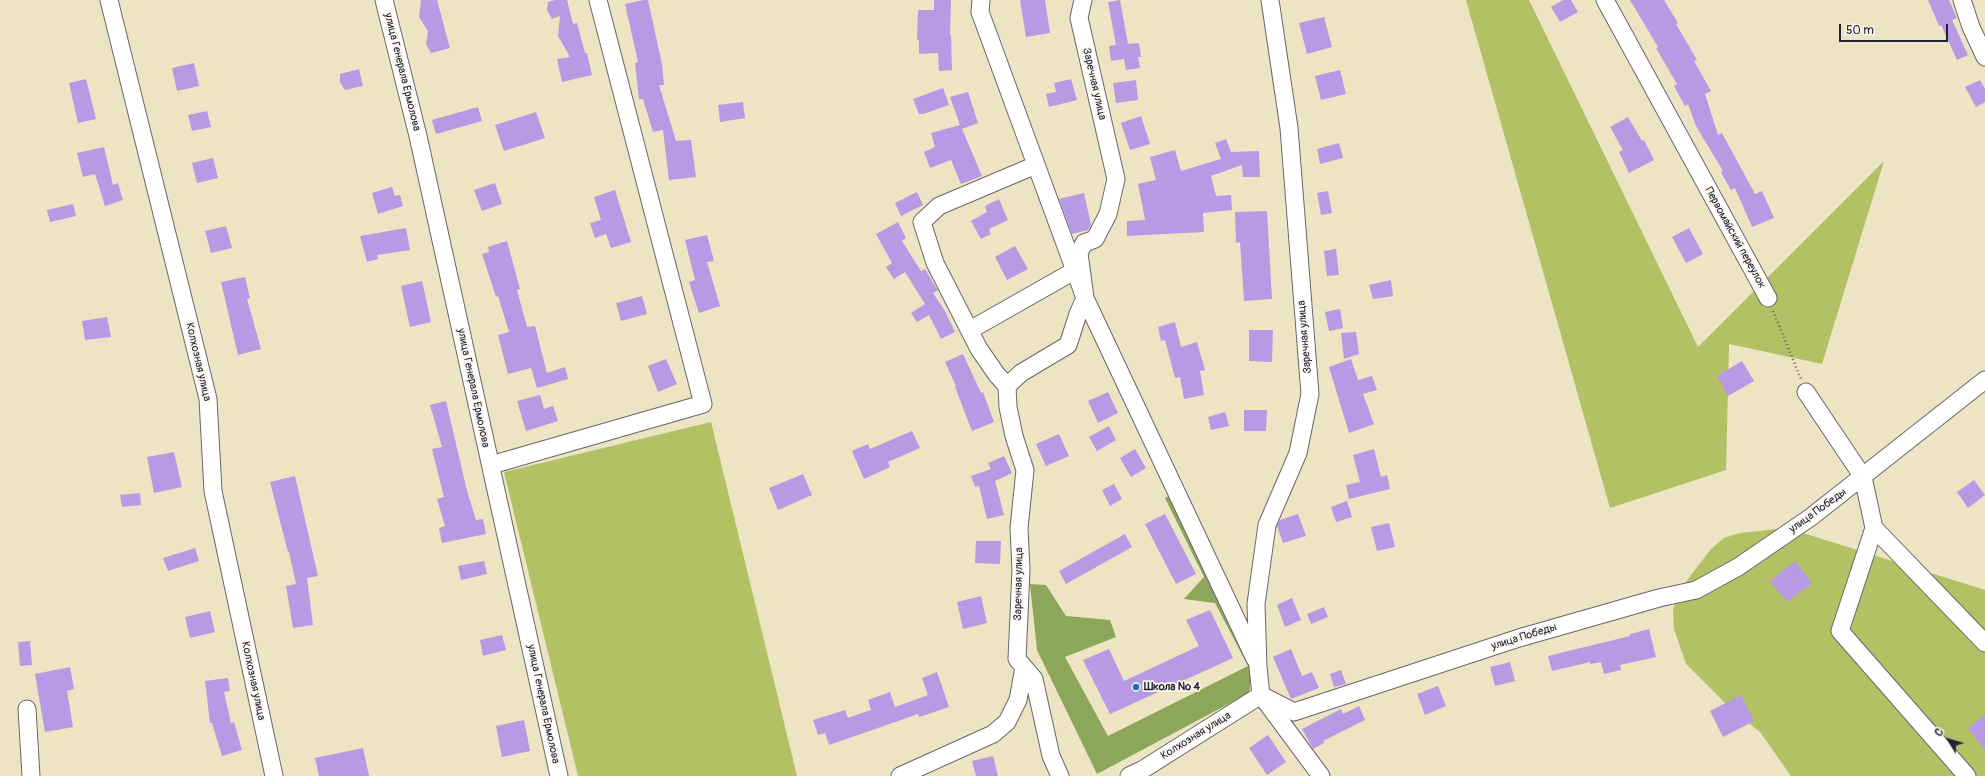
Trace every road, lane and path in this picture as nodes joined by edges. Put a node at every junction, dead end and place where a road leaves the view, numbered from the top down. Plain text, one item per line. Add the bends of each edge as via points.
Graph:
1 (109, 0) edge
2 (384, 0) edge
3 (598, 0) edge
4 (981, 0) edge
5 (1083, 0) edge
6 (1270, 0) edge
7 (1605, 0) edge
8 (1962, 0) edge
9 (1985, 57) edge
10 (1036, 165) junction
11 (1074, 271) junction
12 (1085, 298) junction
13 (1768, 298) joint
14 (970, 330) junction
15 (1985, 380) edge
16 (1007, 386) junction
17 (1806, 392) joint
18 (490, 465) junction
19 (1863, 477) junction
20 (1874, 528) junction
21 (1985, 643) edge
22 (1024, 667) junction
23 (1258, 667) junction
24 (1261, 695) junction
25 (27, 709) dead end
26 (31, 776) edge
27 (274, 776) edge
28 (559, 776) edge
29 (900, 776) edge
30 (1060, 776) edge
31 (1129, 776) edge
32 (1321, 776) edge
33 (1967, 776) edge

1 - 27 street, Колхозная улица via 208,399 213,491
2 - 18 street, улица Генерала Ермолова via 418,136
3 - 18 street via 703,404
4 - 10 street, Заречная улица via 980,12
5 - 12 street, Заречная улица via 1080,18 1116,179 1108,214 1095,239 1084,243 1079,253
6 - 23 street, Заречная улица via 1289,128 1310,394 1298,453 1267,525 1256,604
7 - 13 street, Первомайский переулок
8 - 9 street via 1971,28
10 - 11 street, Заречная улица
10 - 14 street via 939,206 922,222 935,263
11 - 12 street, Заречная улица
11 - 14 street
12 - 16 street via 1068,345 1021,373
12 - 23 street, Заречная улица
13 - 17 path, Первомайский переулок
14 - 16 street via 997,375
15 - 19 street, улица Победы
16 - 22 street, Заречная улица via 1014,436 1025,470 1019,528 1021,570 1017,659
17 - 19 street
18 - 28 street, улица Генерала Ермолова
19 - 20 street
19 - 24 street, улица Победы via 1811,517 1738,567 1696,590 1540,632 1294,712
20 - 21 street
20 - 33 street via 1840,631
22 - 29 street via 1018,700 1007,722 993,734
22 - 30 street, Заречная улица via 1034,679 1050,756
23 - 24 street, Заречная улица
24 - 31 street, Колхозная улица
24 - 32 street
25 - 26 street

